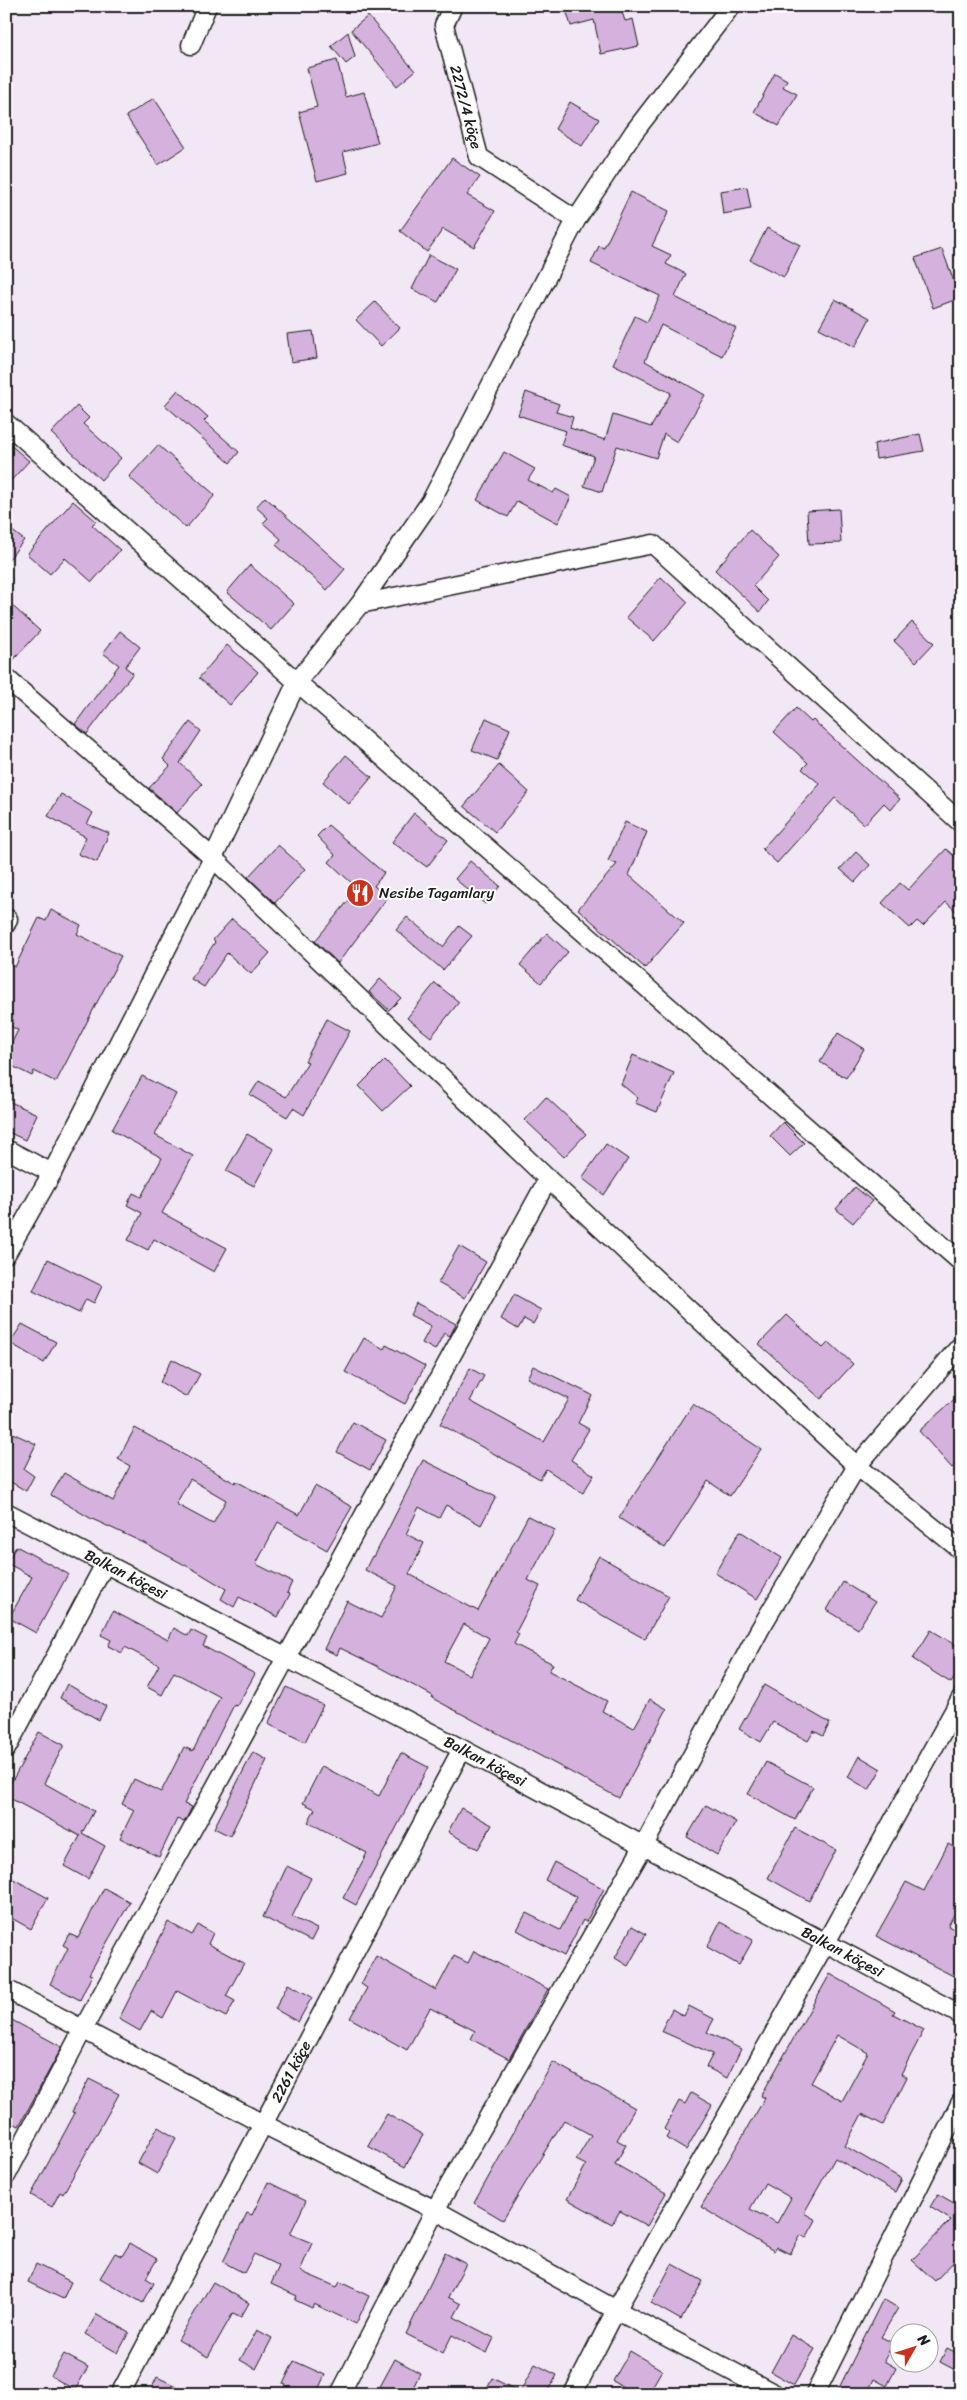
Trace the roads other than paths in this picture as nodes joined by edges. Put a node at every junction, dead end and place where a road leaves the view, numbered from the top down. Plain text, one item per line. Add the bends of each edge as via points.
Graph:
1 (206, 6) edge
2 (453, 6) edge
3 (731, 6) edge
4 (191, 45) dead end
5 (576, 220) junction
6 (6, 423) edge
7 (360, 604) junction
8 (6, 678) edge
9 (297, 682) junction
10 (961, 823) edge
11 (213, 858) junction
12 (6, 1150) edge
13 (52, 1173) junction
14 (548, 1179) junction
15 (6, 1254) edge
16 (961, 1262) edge
17 (961, 1345) edge
18 (857, 1466) junction
19 (6, 1512) edge
20 (961, 1550) edge
21 (106, 1562) junction
22 (286, 1656) junction
23 (961, 1698) edge
24 (6, 1749) edge
25 (462, 1749) junction
26 (643, 1847) junction
27 (825, 1944) junction
28 (6, 1989) edge
29 (961, 2015) edge
30 (83, 2030) junction
31 (961, 2102) edge
32 (263, 2124) junction
33 (6, 2176) edge
34 (434, 2210) junction
35 (616, 2310) junction
36 (120, 2394) edge
37 (340, 2394) edge
38 (573, 2394) edge
39 (775, 2394) edge
40 (816, 2394) edge

1 - 4 street
2 - 5 street, 2272/4 köçe via 444,25 479,157
3 - 5 street via 634,132
5 - 7 street via 432,501
6 - 9 street
7 - 9 street
7 - 10 street via 653,544
8 - 11 street
9 - 11 street
9 - 16 street
11 - 13 street
11 - 14 street
12 - 13 street
13 - 15 street
14 - 18 street
14 - 22 street
17 - 18 street
18 - 20 street
18 - 26 street via 760,1629
19 - 21 street, Balkan köçesi
21 - 22 street, Balkan köçesi
21 - 24 street
22 - 25 street, Balkan köçesi
22 - 30 street
23 - 27 street
25 - 26 street, Balkan köçesi
25 - 32 street, 2261 köçe
26 - 27 street, Balkan köçesi
26 - 34 street
27 - 29 street, Balkan köçesi
27 - 35 street
28 - 30 street
30 - 32 street
30 - 33 street
31 - 40 street
32 - 34 street
32 - 36 street, 2261 köçe
34 - 35 street
34 - 37 street
35 - 38 street
35 - 39 street

